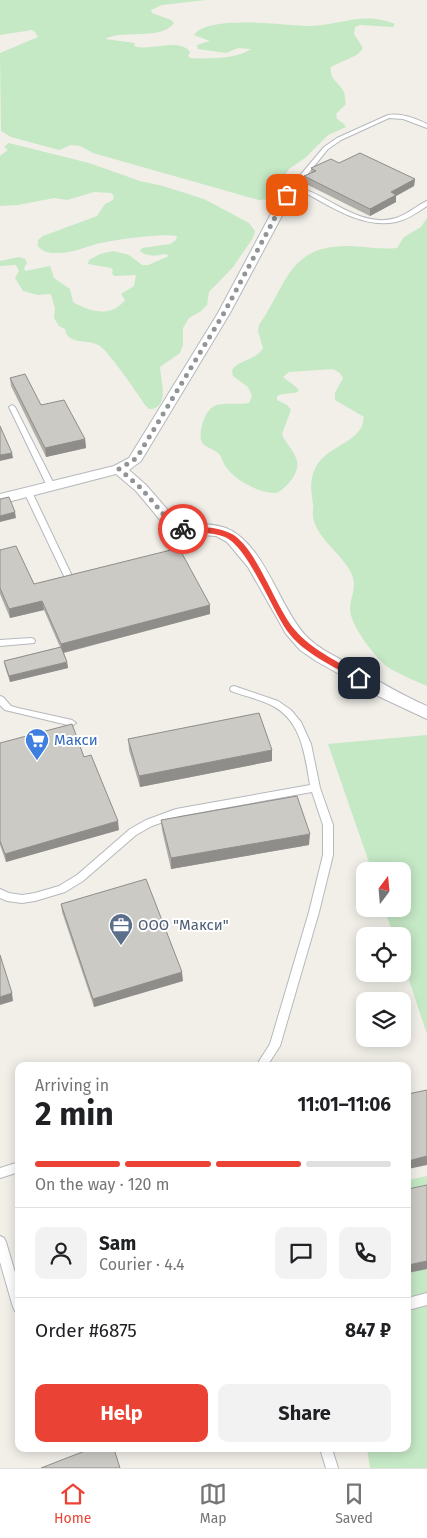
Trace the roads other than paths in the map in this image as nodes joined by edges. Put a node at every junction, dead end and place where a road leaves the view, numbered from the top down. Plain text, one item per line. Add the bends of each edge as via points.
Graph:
1 (427, 126) edge
2 (290, 191) junction
3 (427, 203) edge
4 (12, 407) dead end
5 (119, 469) junction
6 (51, 486) junction
7 (28, 492) junction
8 (0, 499) edge
9 (68, 576) edge
10 (31, 641) dead end
11 (0, 643) edge
12 (234, 689) dead end
13 (0, 700) edge
14 (427, 712) edge
15 (72, 723) edge
16 (315, 788) junction
17 (0, 892) edge
18 (264, 1062) edge
19 (15, 1168) edge
20 (0, 1173) edge
21 (0, 1242) edge
22 (15, 1293) edge
23 (427, 1299) edge
24 (411, 1303) edge
25 (327, 1452) edge
26 (332, 1468) edge

1 - 2 lane via 402,116 388,117 340,139 326,148
2 - 3 lane via 304,190 374,222 390,222 418,211
2 - 5 street via 224,313 139,454
4 - 6 lane
5 - 6 street
5 - 14 street via 141,488 176,529 222,532 244,549 291,630 303,643 403,703
6 - 7 street
7 - 8 street
7 - 9 lane
10 - 11 lane
12 - 16 lane via 275,703 298,724 307,744
13 - 15 lane via 17,711
16 - 17 lane via 179,812 133,832 80,878 62,889 22,899 7,897
16 - 18 lane via 328,825 328,855 275,1046
19 - 20 lane
21 - 22 lane
23 - 24 lane
25 - 26 lane

